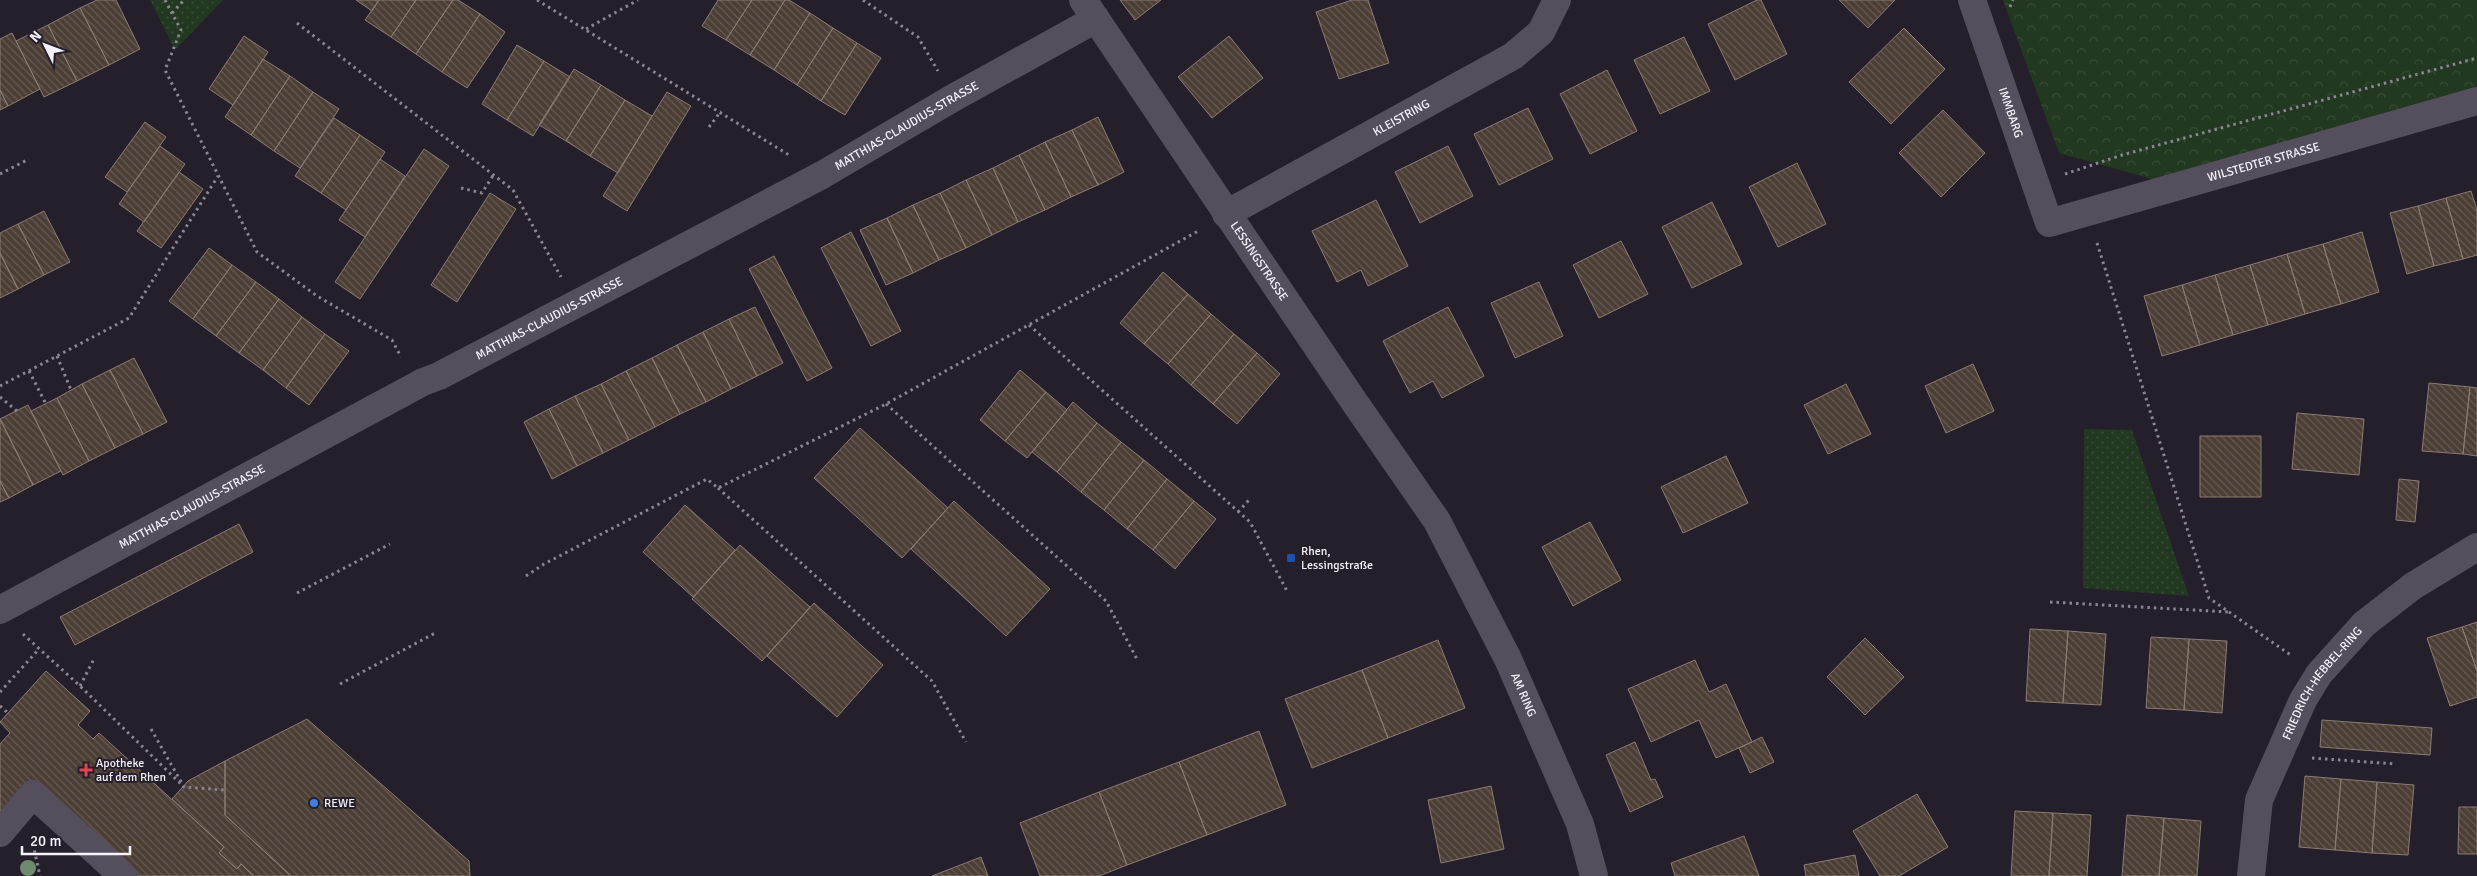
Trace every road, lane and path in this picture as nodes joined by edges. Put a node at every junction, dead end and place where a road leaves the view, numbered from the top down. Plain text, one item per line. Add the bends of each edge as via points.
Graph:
1 (165, 0) edge
2 (184, 0) edge
3 (537, 0) edge
4 (638, 0) edge
5 (864, 0) edge
6 (1557, 0) edge
7 (1972, 0) edge
8 (1089, 10) edge
9 (172, 13) junction
10 (297, 23) dead end
11 (586, 30) junction
12 (2477, 58) edge
13 (953, 98) junction
14 (2477, 101) edge
15 (721, 111) junction
16 (710, 126) dead end
17 (29, 159) dead end
18 (0, 174) edge
19 (494, 174) junction
20 (822, 175) junction
21 (219, 176) junction
22 (2036, 183) junction
23 (461, 188) dead end
24 (2088, 211) junction
25 (1226, 214) junction
26 (2050, 223) joint
27 (575, 304) junction
28 (1029, 325) junction
29 (57, 356) junction
30 (29, 371) junction
31 (418, 385) junction
32 (0, 386) edge
33 (71, 390) dead end
34 (0, 397) edge
35 (46, 404) dead end
36 (886, 404) junction
37 (17, 410) dead end
38 (718, 488) junction
39 (1249, 500) dead end
40 (1238, 512) junction
41 (1437, 521) joint
42 (390, 544) dead end
43 (2477, 547) edge
44 (526, 576) dead end
45 (1287, 592) dead end
46 (297, 593) dead end
47 (2050, 602) dead end
48 (0, 610) edge
49 (2230, 612) junction
50 (19, 631) dead end
51 (437, 632) dead end
52 (39, 649) junction
53 (94, 659) dead end
54 (1138, 661) dead end
55 (2319, 674) junction
56 (340, 684) dead end
57 (80, 686) junction
58 (0, 692) edge
59 (0, 706) edge
60 (8, 713) dead end
61 (152, 729) dead end
62 (966, 742) dead end
63 (2278, 756) junction
64 (2396, 764) dead end
65 (184, 787) junction
66 (225, 790) dead end
67 (0, 833) edge
68 (123, 876) edge
69 (1594, 876) edge
70 (2251, 876) edge

1 - 9 path
2 - 9 path
3 - 11 path
4 - 11 path
5 - 13 path via 918,37
6 - 25 street, KLEISTRING via 1541,32 1513,56
7 - 22 street, IMMBARG
8 - 13 street, MATTHIAS-CLAUDIUS-STRASSE
8 - 25 street, LESSINGSTRASSE
9 - 21 path via 181,30 166,70
10 - 19 path
11 - 15 path
12 - 22 path via 2122,155
13 - 20 street, MATTHIAS-CLAUDIUS-STRASSE
14 - 24 street, WILSTEDTER STRASSE
15 - 16 path
15 - 20 path
17 - 18 path
19 - 23 path via 482,193
19 - 27 path via 513,190
20 - 27 street, MATTHIAS-CLAUDIUS-STRASSE
21 - 29 path via 129,318
21 - 31 path via 257,252 317,296 392,340
22 - 26 street, IMMBARG
24 - 26 street, WILSTEDTER STRASSE
24 - 49 path via 2203,583 2209,598
25 - 28 path
25 - 41 street, LESSINGSTRASSE
27 - 31 street, MATTHIAS-CLAUDIUS-STRASSE
28 - 36 path
28 - 40 path
29 - 30 path
29 - 33 path
30 - 32 path
30 - 35 path
31 - 48 street, MATTHIAS-CLAUDIUS-STRASSE
34 - 37 path
36 - 38 path
36 - 54 path via 1106,601
38 - 44 path via 707,479
38 - 62 path via 932,681
39 - 40 path
40 - 45 path via 1250,522
41 - 69 street, AM RING via 1516,677 1580,824
42 - 46 path
43 - 55 street, FRIEDRICH-HEBBEL-RING via 2413,586 2364,624
47 - 49 path
49 - 55 path
50 - 52 path
51 - 56 path
52 - 57 path
52 - 58 path
53 - 57 path
55 - 63 street, FRIEDRICH-HEBBEL-RING via 2303,700
57 - 65 path
59 - 60 path
61 - 65 path
63 - 64 path
63 - 70 street, FRIEDRICH-HEBBEL-RING via 2259,800
65 - 66 path
67 - 68 street via 34,794

